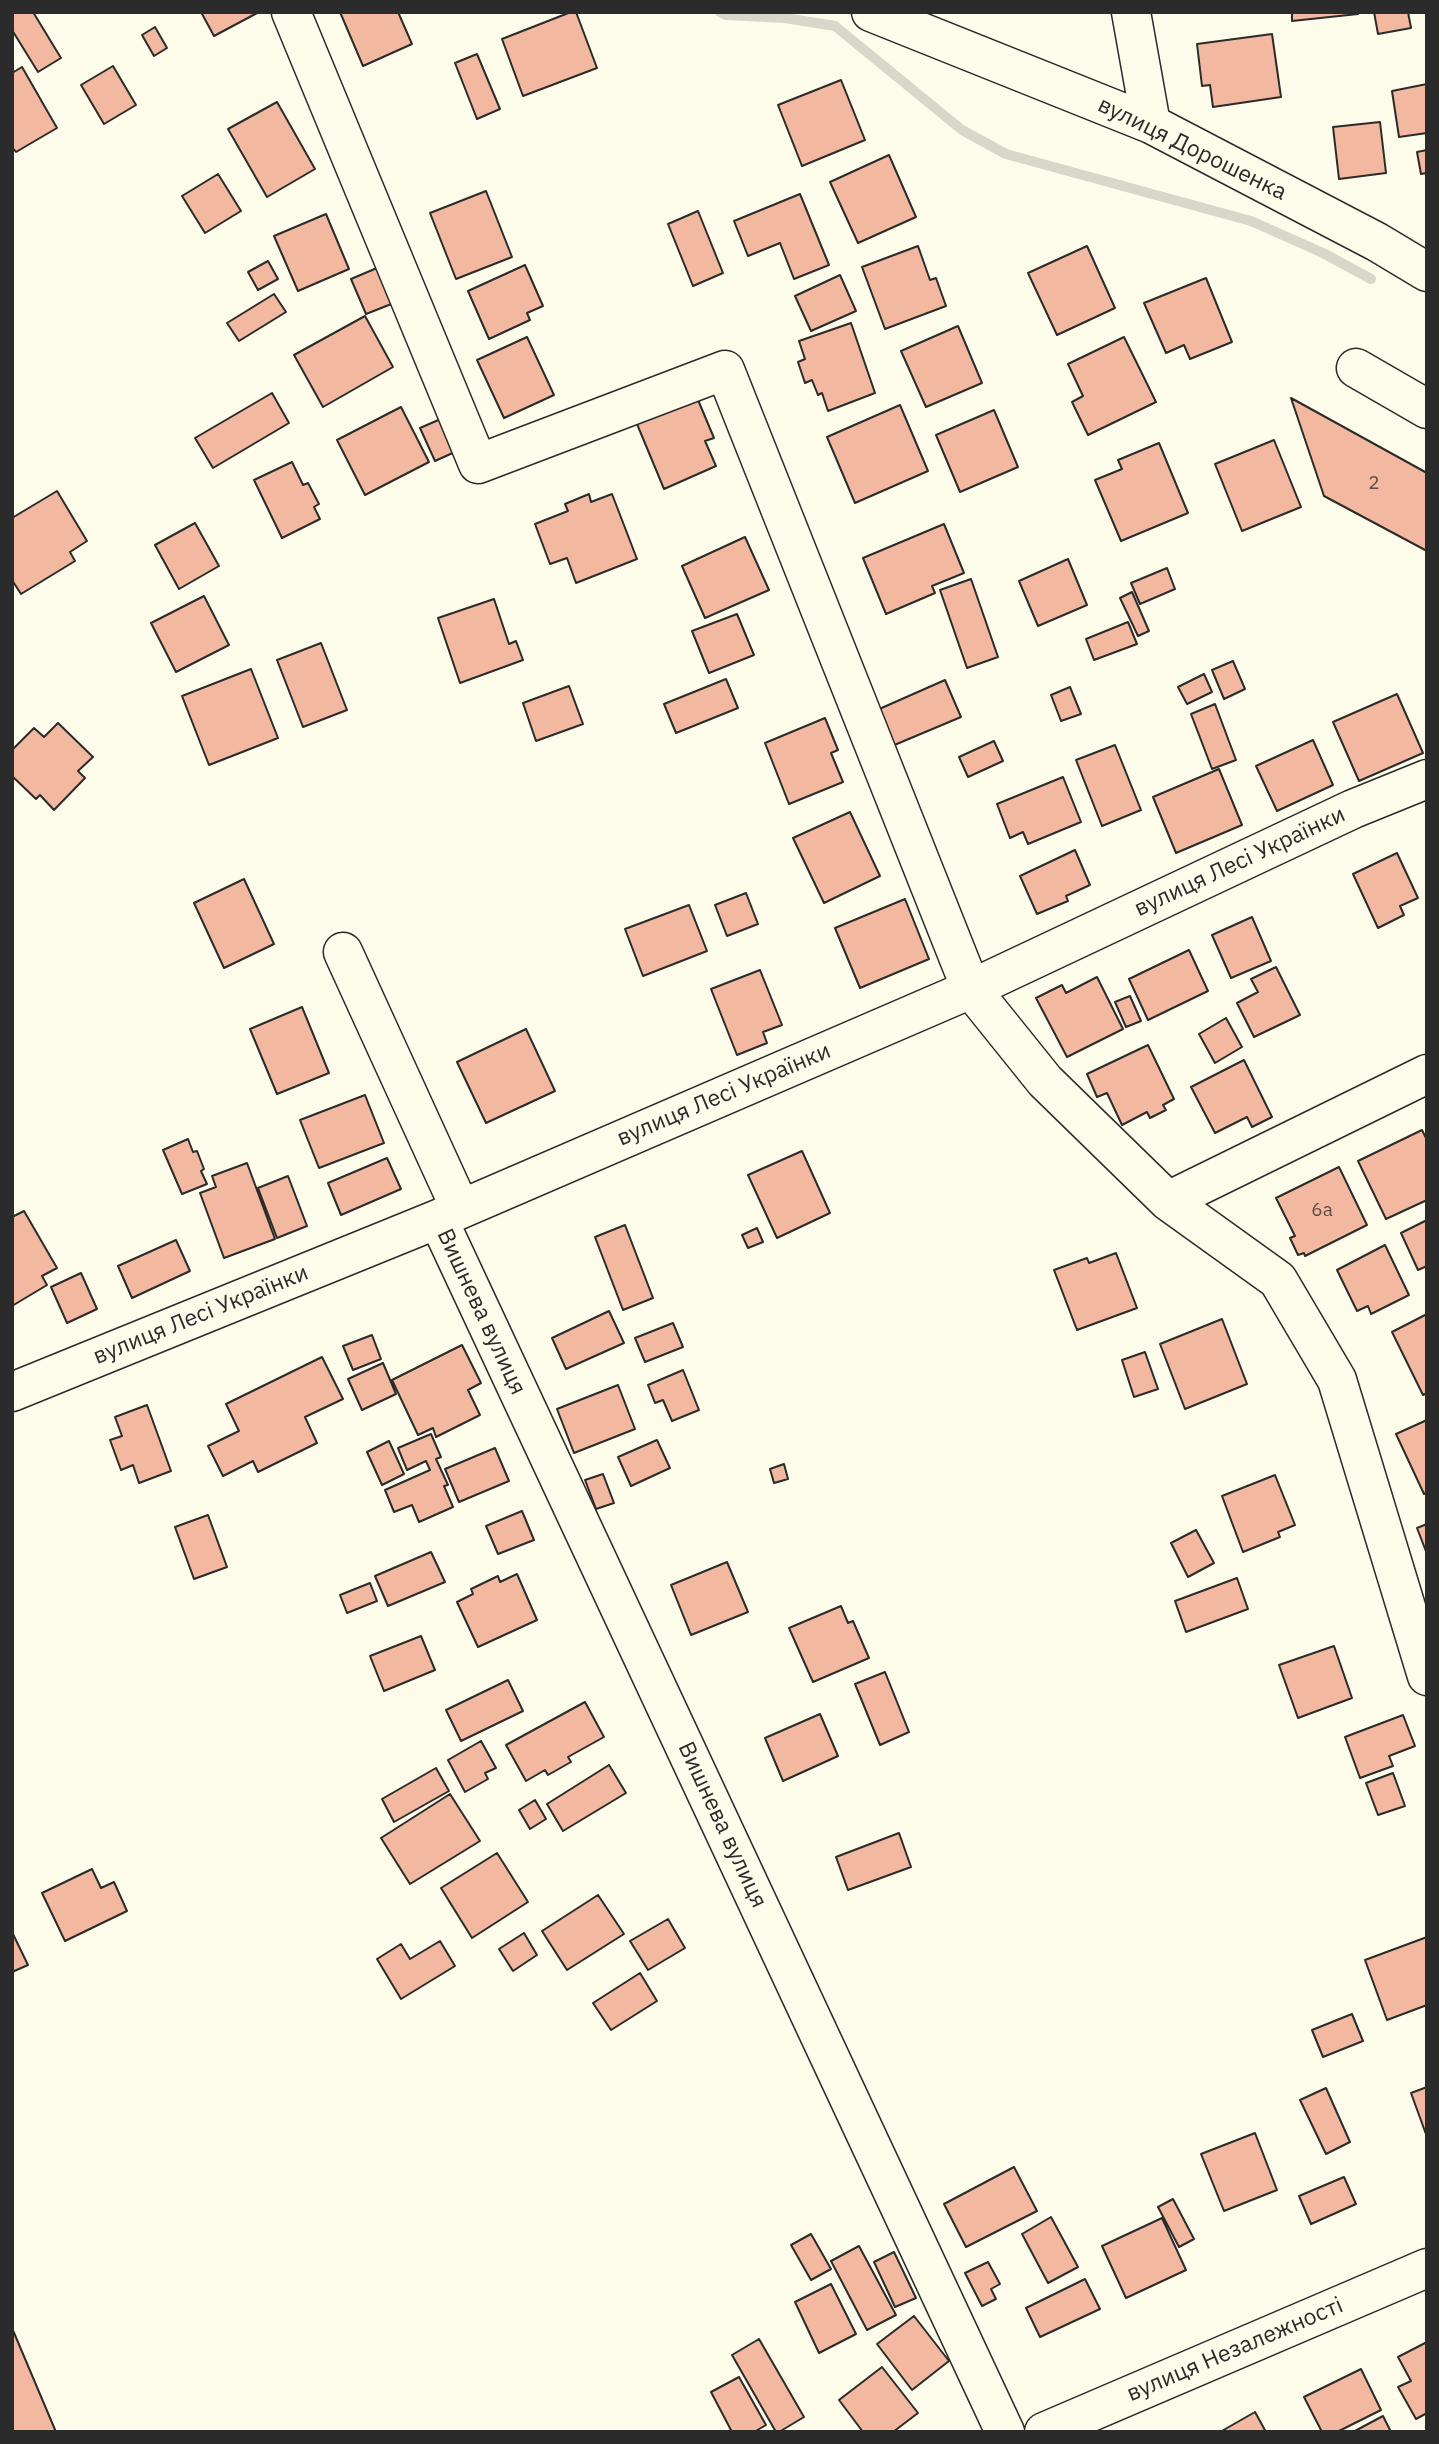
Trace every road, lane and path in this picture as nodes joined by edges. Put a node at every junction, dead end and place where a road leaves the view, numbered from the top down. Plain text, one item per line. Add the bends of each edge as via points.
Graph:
1 (291, 12) edge
2 (871, 12) edge
3 (1131, 12) edge
4 (1151, 124) junction
5 (1427, 272) edge
6 (1356, 368) dead end
7 (1427, 409) edge
8 (1427, 779) edge
9 (343, 952) dead end
10 (971, 989) junction
11 (1427, 1074) edge
12 (1168, 1201) junction
13 (449, 1213) junction
14 (12, 1392) edge
15 (1427, 1676) edge
16 (1427, 2268) edge
17 (1005, 2432) edge
18 (1044, 2432) edge

1 - 10 street via 478,464 725,370
2 - 4 street, вулиця Дорошенка
3 - 4 street
4 - 5 street, вулиця Дорошенка
6 - 7 street
8 - 10 street, вулиця Лесі Українки via 1353,809
9 - 13 street, Вишнева вулиця
10 - 12 street via 1045,1081
10 - 13 street, вулиця Лесі Українки
11 - 12 street
12 - 15 street via 1279,1280 1337,1380
13 - 14 street, вулиця Лесі Українки
13 - 17 street, Вишнева вулиця
16 - 18 street, вулиця Незалежності

